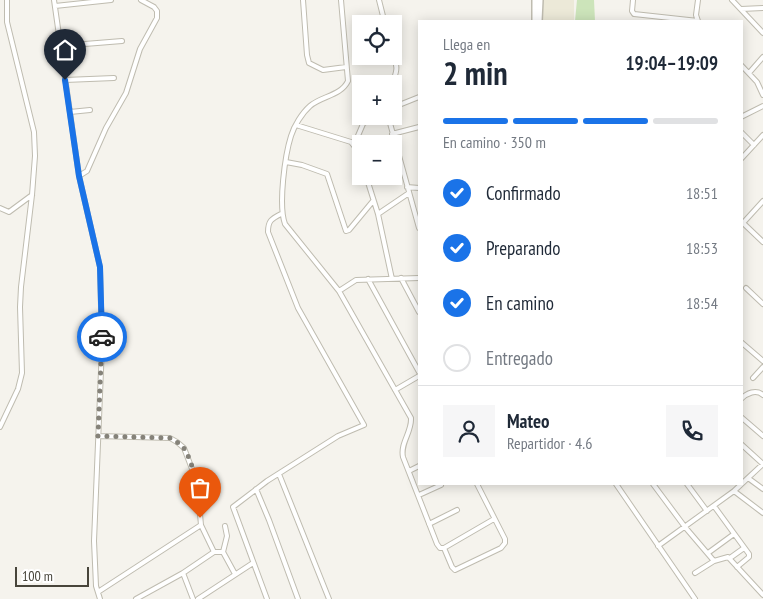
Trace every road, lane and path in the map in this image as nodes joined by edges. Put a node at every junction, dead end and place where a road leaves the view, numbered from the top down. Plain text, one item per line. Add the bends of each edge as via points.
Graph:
1 (7, 0) edge
2 (54, 0) edge
3 (111, 0) edge
4 (141, 0) edge
5 (303, 0) edge
6 (341, 0) edge
7 (379, 0) edge
8 (535, 0) edge
9 (540, 0) edge
10 (633, 0) edge
11 (698, 0) edge
12 (732, 0) edge
13 (54, 6) junction
14 (763, 8) edge
15 (741, 9) junction
16 (383, 15) edge
17 (535, 20) edge
18 (539, 20) edge
19 (689, 20) edge
20 (698, 20) edge
21 (763, 33) edge
22 (122, 40) dead end
23 (60, 46) junction
24 (763, 58) edge
25 (743, 67) edge
26 (346, 68) junction
27 (748, 73) junction
28 (114, 78) dead end
29 (65, 80) junction
30 (763, 95) edge
31 (418, 97) edge
32 (402, 104) edge
33 (763, 106) edge
34 (90, 110) dead end
35 (70, 112) junction
36 (743, 116) edge
37 (296, 125) junction
38 (390, 125) edge
39 (418, 127) edge
40 (392, 134) junction
41 (743, 134) edge
42 (763, 135) edge
43 (352, 143) edge
44 (754, 145) junction
45 (743, 157) edge
46 (286, 162) junction
47 (79, 176) junction
48 (369, 185) edge
49 (407, 187) junction
50 (418, 188) edge
51 (409, 193) junction
52 (32, 194) junction
53 (373, 201) junction
54 (763, 201) edge
55 (0, 208) edge
56 (281, 214) junction
57 (378, 214) junction
58 (743, 221) edge
59 (743, 223) edge
60 (418, 224) edge
61 (763, 242) edge
62 (392, 278) junction
63 (401, 278) junction
64 (418, 278) edge
65 (368, 279) junction
66 (746, 288) dead end
67 (339, 290) junction
68 (763, 304) edge
69 (418, 310) edge
70 (743, 344) edge
71 (763, 361) edge
72 (763, 367) edge
73 (418, 370) edge
74 (418, 377) edge
75 (753, 378) dead end
76 (395, 390) junction
77 (763, 395) edge
78 (743, 397) edge
79 (743, 420) edge
80 (0, 427) edge
81 (98, 436) junction
82 (763, 436) edge
83 (743, 446) edge
84 (763, 464) edge
85 (418, 466) edge
86 (409, 471) junction
87 (279, 474) junction
88 (748, 478) junction
89 (743, 482) edge
90 (441, 485) edge
91 (477, 485) edge
92 (617, 485) edge
93 (654, 485) edge
94 (687, 485) edge
95 (739, 485) edge
96 (763, 489) edge
97 (256, 490) junction
98 (734, 491) junction
99 (419, 495) junction
100 (714, 506) junction
101 (457, 510) dead end
102 (707, 511) junction
103 (763, 513) edge
104 (494, 519) junction
105 (429, 524) junction
106 (201, 525) junction
107 (225, 526) dead end
108 (685, 527) junction
109 (734, 534) junction
110 (658, 546) junction
111 (444, 548) junction
112 (744, 548) junction
113 (214, 552) junction
114 (223, 552) junction
115 (708, 553) junction
116 (730, 558) junction
117 (714, 561) junction
118 (253, 563) junction
119 (737, 567) junction
120 (183, 573) junction
121 (695, 573) dead end
122 (234, 574) junction
123 (98, 592) junction
124 (763, 595) edge
125 (100, 599) edge
126 (136, 599) edge
127 (193, 599) edge
128 (198, 599) edge
129 (267, 599) edge
130 (298, 599) edge
131 (329, 599) edge
132 (695, 599) edge

1 - 52 street via 7,22 34,132
2 - 13 street
3 - 13 street
4 - 47 street via 154,7 158,18 140,49 126,93 87,171
5 - 26 street via 309,63 324,70
6 - 26 street
7 - 16 street
8 - 17 street
9 - 18 street
10 - 19 street via 634,14
11 - 20 street
12 - 15 street
13 - 23 street
14 - 15 street
15 - 21 street
22 - 23 street
23 - 29 street
24 - 27 street
25 - 27 street
26 - 37 street via 349,78 344,87 310,106
27 - 30 street
28 - 29 street
29 - 35 street
31 - 32 street
33 - 36 street
34 - 35 street
35 - 47 street
37 - 43 street
37 - 46 street
38 - 40 street
39 - 40 street
40 - 49 street
41 - 44 street
42 - 44 street
44 - 45 street
46 - 53 street via 327,174 346,231
46 - 56 street
47 - 81 street via 100,267 102,346
48 - 53 street
49 - 50 street
49 - 51 street
51 - 57 street
51 - 60 street
52 - 55 street via 9,212
52 - 80 street via 21,287 22,373
53 - 57 street
54 - 58 street
56 - 67 street via 285,224
56 - 87 street via 270,220 268,232 298,308 364,425 338,436
57 - 62 street
59 - 61 street
62 - 63 street
62 - 65 street
63 - 64 street
63 - 69 street
65 - 67 street via 356,280
65 - 73 street
66 - 68 street
67 - 76 street
70 - 71 street
72 - 75 street
74 - 76 street
76 - 86 street via 412,420 402,451
77 - 78 street via 753,392
79 - 82 street
81 - 106 street via 170,438 178,442 184,448 197,482
81 - 123 street via 94,541
83 - 84 street
84 - 88 street
85 - 86 street
86 - 99 street
87 - 97 street
87 - 131 street
88 - 89 street
88 - 96 street
90 - 99 street
91 - 104 street
92 - 110 street
93 - 108 street
94 - 102 street
95 - 98 street
97 - 118 street via 233,507
97 - 130 street
98 - 100 street
98 - 103 street
99 - 105 street
100 - 102 street
100 - 109 street
101 - 105 street
102 - 108 street
104 - 111 street
104 - 111 street via 505,539 501,548 455,570
105 - 111 street via 438,546
106 - 113 street
106 - 123 street
107 - 114 street via 227,536
108 - 110 street
108 - 115 street
109 - 112 street
109 - 115 street
110 - 132 street
112 - 116 street
112 - 119 street via 749,556
113 - 114 street
113 - 120 street
114 - 122 street
115 - 117 street
116 - 117 street
116 - 119 street
117 - 121 street
118 - 122 street
118 - 129 street
119 - 124 street
120 - 126 street
120 - 127 street
122 - 128 street
123 - 125 street

